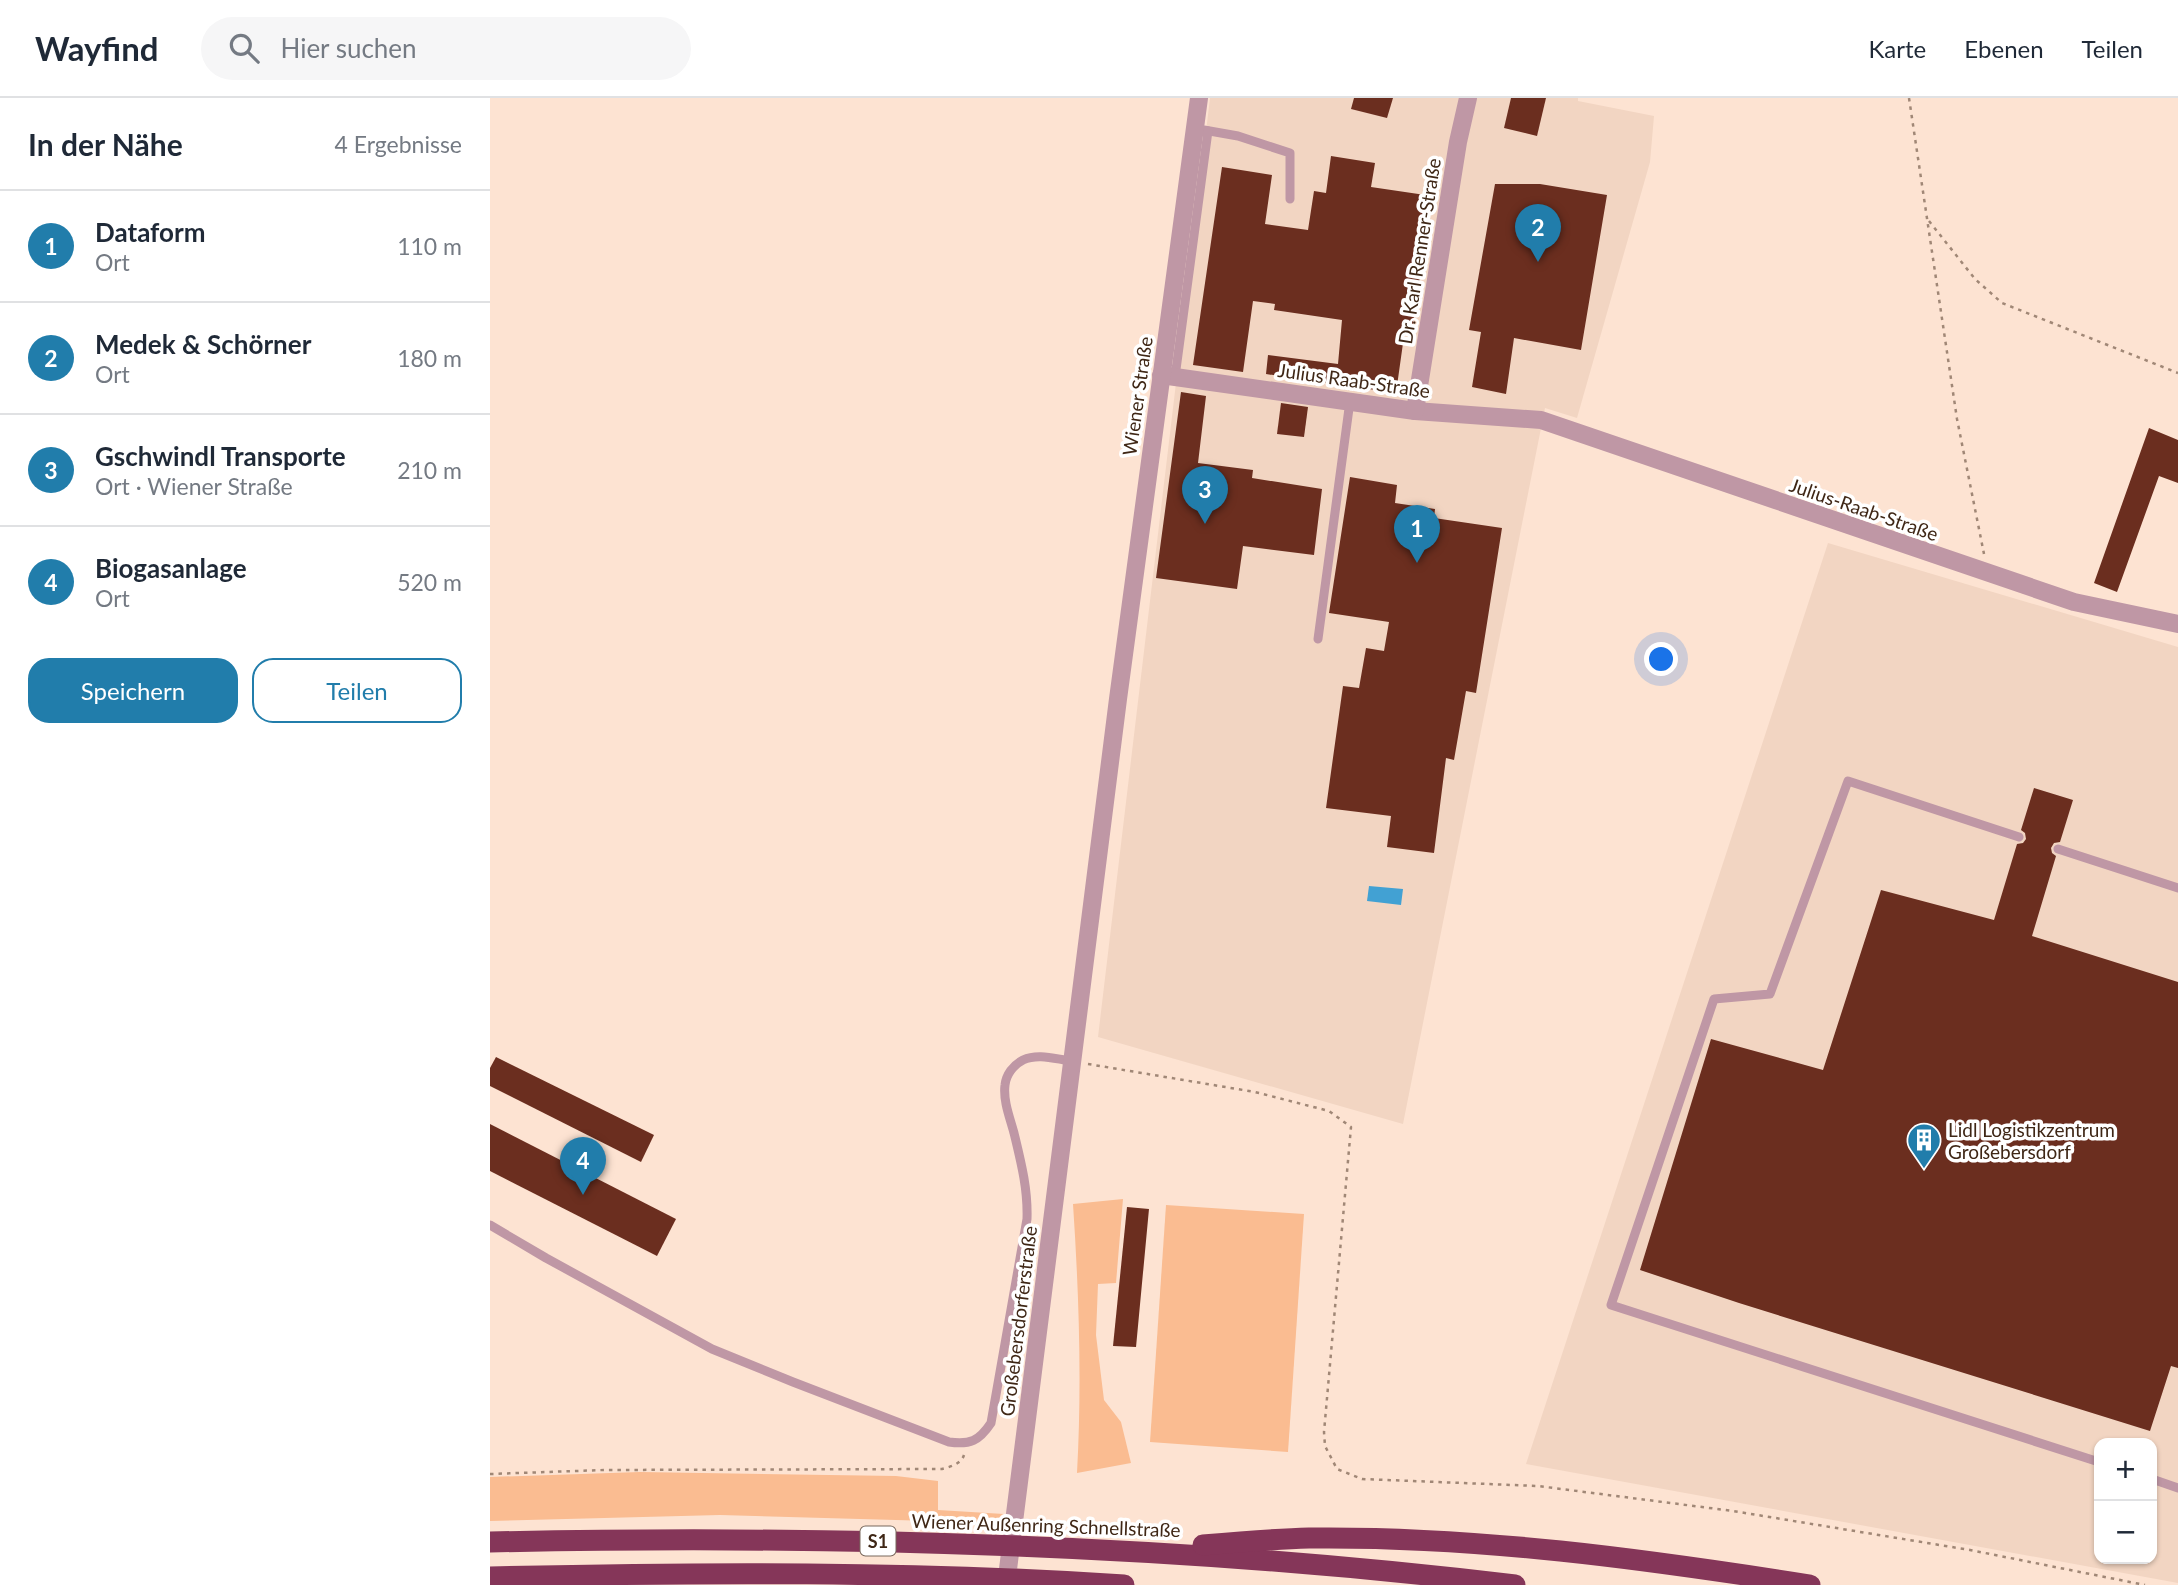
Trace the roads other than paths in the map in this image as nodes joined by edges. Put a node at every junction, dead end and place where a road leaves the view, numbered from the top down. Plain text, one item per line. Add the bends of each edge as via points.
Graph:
1 (1199, 98) edge
2 (1468, 98) edge
3 (1201, 130) junction
4 (1290, 198) dead end
5 (1168, 376) junction
6 (1350, 401) junction
7 (1415, 411) junction
8 (1541, 420) joint
9 (2178, 624) edge
10 (1318, 639) dead end
11 (2019, 837) dead end
12 (2058, 849) dead end
13 (2178, 888) edge
14 (1071, 1061) junction
15 (490, 1225) edge
16 (2094, 1460) edge
17 (2157, 1481) edge
18 (2178, 1488) edge
19 (490, 1542) edge
20 (1130, 1552) junction
21 (490, 1577) edge
22 (1006, 1585) edge
23 (1124, 1585) edge
24 (1515, 1585) edge
25 (1810, 1585) edge

1 - 3 street, Wiener Straße
2 - 7 street, Dr. Karl Renner-Straße
3 - 4 lane via 1290,153
3 - 5 street, Wiener Straße
5 - 6 street, Julius Raab-Straße
5 - 14 street, Wiener Straße via 1118,699
6 - 7 street, Julius Raab-Straße
6 - 10 lane
7 - 8 street, Julius Raab-Straße
8 - 9 street, Julius-Raab-Straße via 2074,602
11 - 16 lane via 1848,781 1770,994 1714,999 1611,1305
12 - 13 lane
14 - 15 lane via 1042,1057 1021,1061 1012,1067 1004,1088 1027,1188 1027,1219 991,1423 980,1438 970,1442 949,1442 712,1349
14 - 22 street, Großebersdorferstraße
17 - 18 lane
19 - 20 highway, Wiener Außenring Schnellstraße / S1 via 853,1540
20 - 24 highway, Wiener Außenring Schnellstraße / S1 via 1325,1565
20 - 25 highway via 1307,1538 1430,1541 1605,1555
21 - 23 highway, S1 via 765,1573

